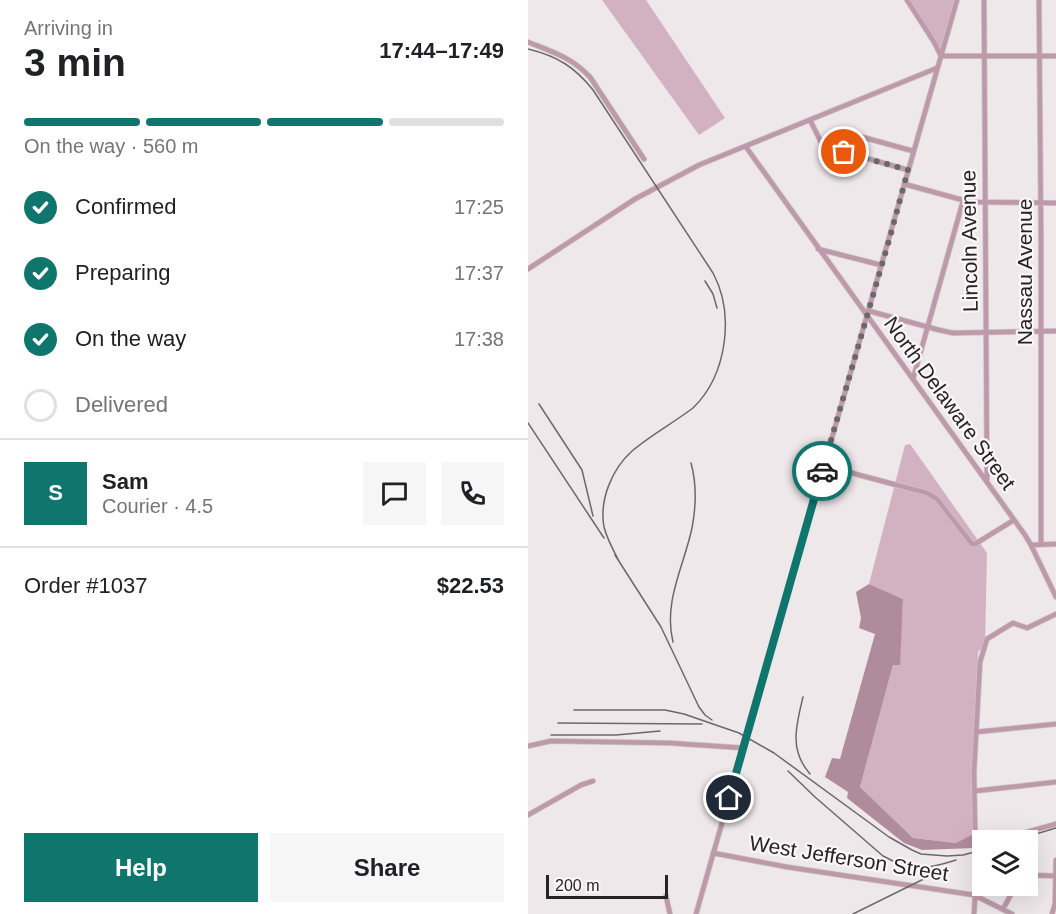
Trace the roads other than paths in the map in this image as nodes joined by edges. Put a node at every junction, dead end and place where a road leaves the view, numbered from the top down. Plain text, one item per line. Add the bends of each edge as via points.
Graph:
1 (907, 0) edge
2 (957, 0) edge
3 (984, 0) edge
4 (1039, 0) edge
5 (528, 42) edge
6 (941, 56) junction
7 (984, 56) junction
8 (1040, 56) junction
9 (1056, 56) edge
10 (937, 68) junction
11 (810, 120) junction
12 (746, 147) junction
13 (913, 151) junction
14 (857, 155) junction
15 (644, 159) dead end
16 (908, 170) junction
17 (904, 184) junction
18 (963, 201) junction
19 (985, 203) junction
20 (1041, 203) junction
21 (1056, 203) edge
22 (818, 249) junction
23 (882, 265) junction
24 (528, 269) edge
25 (868, 313) junction
26 (928, 327) junction
27 (1041, 331) junction
28 (1056, 331) edge
29 (987, 332) junction
30 (912, 379) junction
31 (824, 464) junction
32 (987, 482) junction
33 (1014, 520) junction
34 (1041, 544) junction
35 (1056, 544) edge
36 (1031, 545) junction
37 (1056, 597) edge
38 (1056, 614) edge
39 (1056, 724) edge
40 (976, 732) junction
41 (528, 746) edge
42 (744, 747) junction
43 (593, 781) dead end
44 (1056, 782) edge
45 (975, 790) junction
46 (528, 815) edge
47 (1056, 824) edge
48 (976, 830) edge
49 (1034, 830) edge
50 (713, 853) junction
51 (1056, 860) edge
52 (1038, 875) edge
53 (1055, 876) edge
54 (972, 895) edge
55 (666, 896) dead end
56 (975, 896) edge
57 (977, 896) edge
58 (1010, 896) edge
59 (1003, 909) junction
60 (670, 914) edge
61 (696, 914) edge
62 (974, 914) edge
63 (1012, 914) edge
64 (1052, 914) edge

1 - 6 street
2 - 6 street
3 - 7 street, Lincoln Avenue
4 - 8 street, Nassau Avenue
5 - 15 street via 573,61 590,77
6 - 7 street
6 - 10 street
7 - 8 street
7 - 19 street, Lincoln Avenue
8 - 9 street
8 - 20 street, Nassau Avenue
10 - 11 street
10 - 13 street
11 - 12 street
11 - 14 street via 823,146
12 - 22 street, North Delaware Street
12 - 24 street via 658,186
13 - 14 street via 862,137
13 - 16 street
14 - 16 street
16 - 17 street
17 - 18 street
17 - 23 street
18 - 19 street
18 - 26 street
19 - 20 street
19 - 29 street, Lincoln Avenue
20 - 21 street
20 - 27 street, Nassau Avenue
22 - 23 street
22 - 25 street, North Delaware Street
23 - 25 street
25 - 26 street
25 - 30 street, North Delaware Street
25 - 31 street
26 - 29 street via 953,333
26 - 30 street
27 - 28 street
27 - 29 street
27 - 34 street, Nassau Avenue
29 - 32 street, Lincoln Avenue
30 - 32 street, North Delaware Street
31 - 33 street via 938,499 970,543 975,544
31 - 42 street
32 - 33 street, North Delaware Street
33 - 36 street, North Delaware Street
34 - 35 street
34 - 36 street
36 - 37 street, North Delaware Street
38 - 40 street via 1027,628 1013,623 987,639 980,662
39 - 40 street
40 - 45 street
41 - 42 street via 551,741
42 - 50 street
43 - 46 street
44 - 45 street
45 - 48 street
47 - 49 street
50 - 54 street, West Jefferson Street
50 - 61 street
51 - 53 street
52 - 53 street
53 - 64 street
55 - 60 street
56 - 62 street
57 - 59 street, West Jefferson Street
58 - 59 street
59 - 63 street, West Jefferson Street

